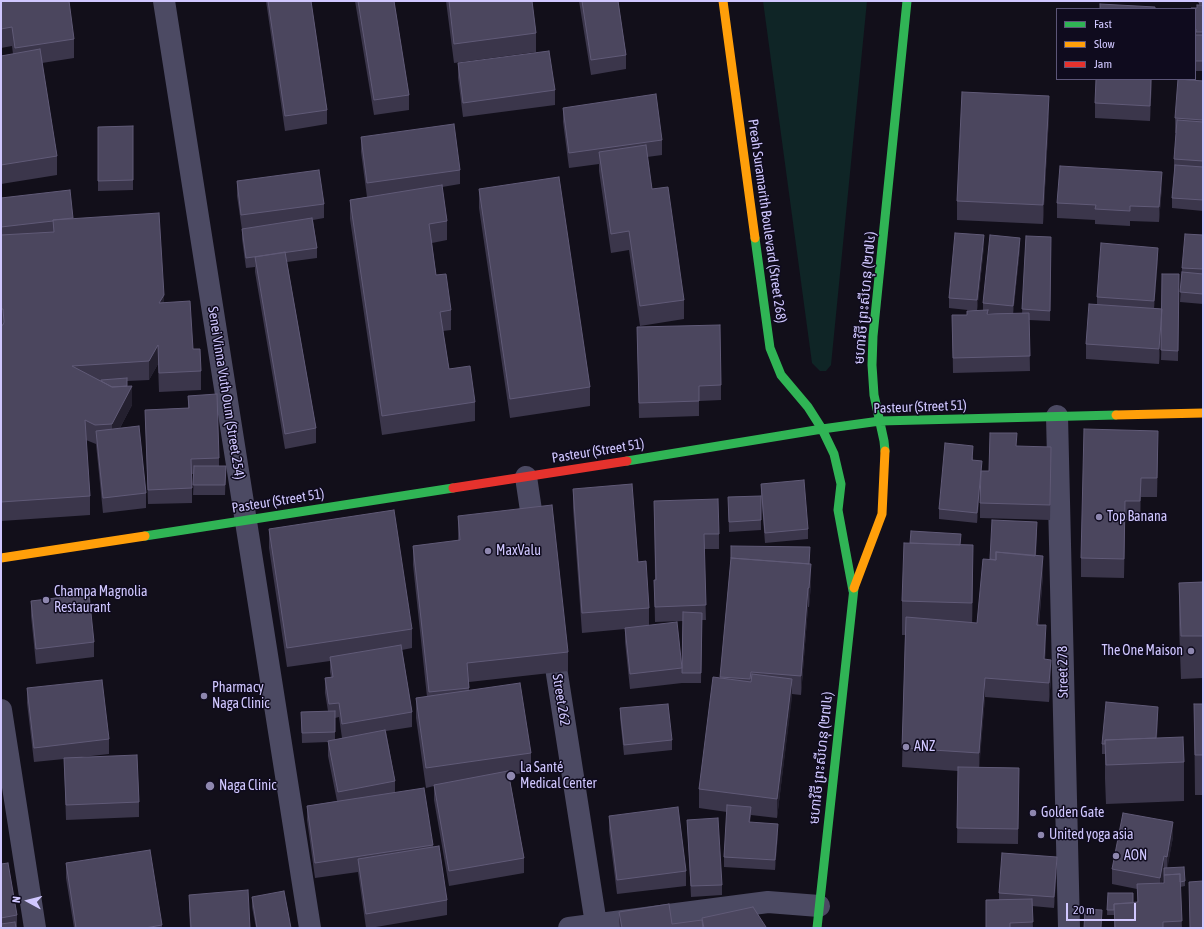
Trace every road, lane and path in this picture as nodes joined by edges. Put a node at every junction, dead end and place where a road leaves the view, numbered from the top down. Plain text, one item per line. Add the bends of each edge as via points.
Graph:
1 (164, 1) edge
2 (723, 1) edge
3 (907, 1) edge
4 (1203, 413) edge
5 (1057, 416) junction
6 (880, 421) junction
7 (822, 429) junction
8 (526, 477) junction
9 (246, 520) junction
10 (538, 555) edge
11 (1, 558) edge
12 (853, 591) junction
13 (549, 626) edge
14 (1, 710) edge
15 (819, 906) junction
16 (596, 924) junction
17 (35, 928) edge
18 (310, 928) edge
19 (569, 928) edge
20 (817, 928) edge
21 (1069, 928) edge

1 - 9 street, Senei Vinna Vuth Oum (Street 254)
2 - 7 main road, Preah Suramarith Boulevard (Street 268) via 770,348 782,376 808,407
3 - 6 main road, មហាវិថី ព្រះសីហនុ (២៧៤) via 873,336 872,365
4 - 5 main road, Pasteur (Street 51)
5 - 6 main road, Pasteur (Street 51)
5 - 21 street, Street 278
6 - 7 main road, Pasteur (Street 51)
6 - 12 main road, មហាវិថី ព្រះសីហនុ (២៧៤) via 885,460 882,514
7 - 8 main road, Pasteur (Street 51)
7 - 12 main road, មហាវិថី ព្រះសីហនុ (២៧៤) via 834,454 841,484 838,510
8 - 9 main road, Pasteur (Street 51)
8 - 10 street
9 - 11 main road, Pasteur (Street 51)
9 - 18 street, Senei Vinna Vuth Oum (Street 254)
12 - 15 main road, មហាវិថី ព្រះសីហនុ (២៧៤)
13 - 16 street, Street 262
14 - 17 street
15 - 16 street via 768,902
15 - 20 main road, មហាវិថី ព្រះសីហនុ (២៧៤)
16 - 19 street

